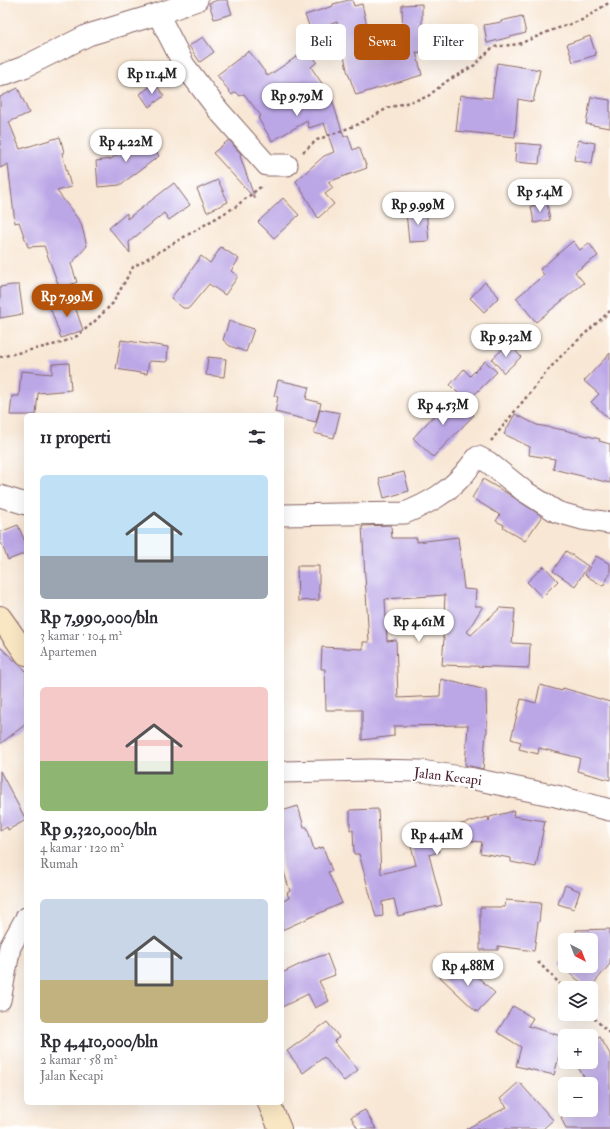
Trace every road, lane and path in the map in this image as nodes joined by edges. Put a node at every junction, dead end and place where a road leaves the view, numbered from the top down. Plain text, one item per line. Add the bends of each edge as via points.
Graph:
1 (195, 0) edge
2 (158, 14) junction
3 (0, 76) edge
4 (287, 165) dead end
5 (610, 311) edge
6 (478, 457) junction
7 (0, 496) edge
8 (24, 503) edge
9 (284, 515) edge
10 (610, 523) edge
11 (0, 617) edge
12 (24, 651) edge
13 (284, 772) edge
14 (610, 810) edge
15 (24, 922) edge
16 (538, 962) dead end
17 (558, 982) edge
18 (0, 1000) edge
19 (597, 1021) edge
20 (610, 1034) edge
21 (270, 1105) edge
22 (280, 1129) edge

1 - 2 street
2 - 3 street via 88,35
2 - 4 street via 184,65 219,111 268,164
5 - 6 path via 549,369
6 - 9 street via 443,494 405,512
6 - 10 street via 557,512
7 - 8 street
11 - 12 street
13 - 14 street, Jalan Kecapi via 422,771 556,796
15 - 18 street via 10,947
16 - 17 path
19 - 20 path
21 - 22 street

